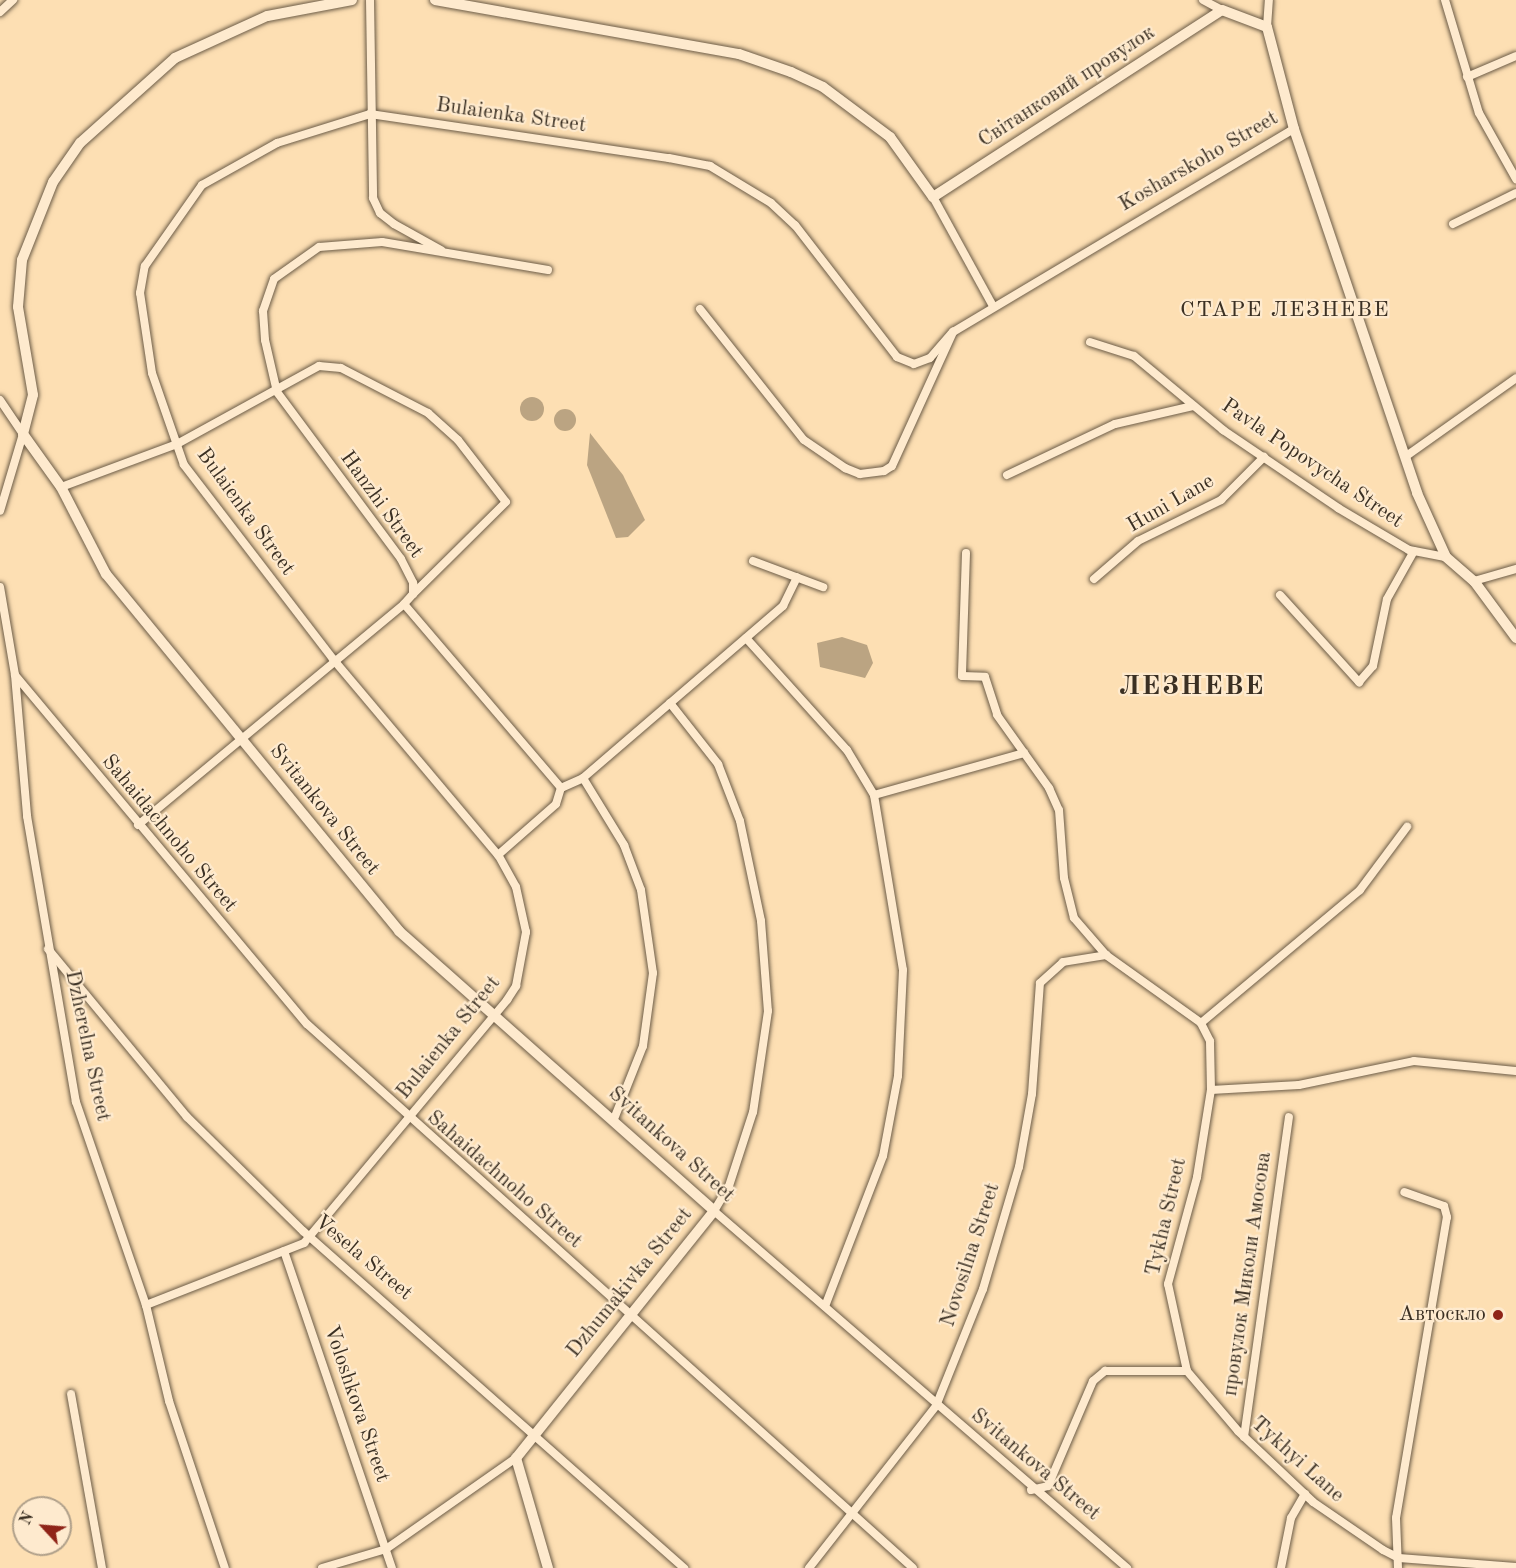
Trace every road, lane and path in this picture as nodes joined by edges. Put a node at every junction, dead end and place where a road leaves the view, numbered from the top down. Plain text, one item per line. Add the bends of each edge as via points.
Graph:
1 (13, 0) edge
2 (352, 0) edge
3 (370, 0) edge
4 (435, 0) edge
5 (1203, 0) edge
6 (1269, 0) edge
7 (1445, 0) edge
8 (1222, 10) junction
9 (0, 12) edge
10 (1267, 27) junction
11 (1516, 56) edge
12 (1467, 77) junction
13 (370, 114) junction
14 (1294, 129) junction
15 (1516, 179) edge
16 (1516, 193) edge
17 (933, 197) junction
18 (1453, 224) dead end
19 (446, 253) junction
20 (548, 270) dead end
21 (993, 306) junction
22 (700, 309) dead end
23 (953, 332) junction
24 (1090, 342) dead end
25 (1516, 378) edge
26 (277, 392) junction
27 (0, 400) edge
28 (1194, 406) junction
29 (23, 434) junction
30 (177, 444) junction
31 (1264, 457) junction
32 (1406, 457) junction
33 (1007, 475) dead end
34 (61, 487) junction
35 (0, 511) edge
36 (1414, 551) junction
37 (966, 552) dead end
38 (1446, 557) junction
39 (753, 561) dead end
40 (1516, 569) edge
41 (796, 577) junction
42 (1094, 579) dead end
43 (1474, 581) junction
44 (0, 587) edge
45 (823, 587) dead end
46 (413, 594) junction
47 (1280, 595) dead end
48 (404, 604) junction
49 (746, 638) junction
50 (1516, 638) edge
51 (333, 658) junction
52 (15, 675) junction
53 (669, 704) junction
54 (240, 738) junction
55 (1024, 753) junction
56 (583, 778) junction
57 (561, 788) junction
58 (874, 795) junction
59 (138, 825) junction
60 (1407, 827) dead end
61 (498, 855) junction
62 (47, 948) junction
63 (1106, 955) junction
64 (496, 1015) junction
65 (1201, 1023) junction
66 (1516, 1071) edge
67 (1211, 1089) junction
68 (1289, 1116) dead end
69 (407, 1119) junction
70 (614, 1119) junction
71 (1404, 1192) dead end
72 (714, 1211) junction
73 (312, 1234) junction
74 (284, 1251) junction
75 (146, 1305) junction
76 (825, 1306) junction
77 (629, 1314) junction
78 (1187, 1371) junction
79 (71, 1394) dead end
80 (936, 1406) junction
81 (530, 1434) junction
82 (1244, 1437) junction
83 (516, 1458) junction
84 (1031, 1490) junction
85 (1305, 1494) junction
86 (852, 1514) junction
87 (386, 1549) junction
88 (1399, 1558) junction
89 (1516, 1567) edge
90 (102, 1568) edge
91 (225, 1568) edge
92 (322, 1568) edge
93 (392, 1568) edge
94 (548, 1568) edge
95 (684, 1568) edge
96 (809, 1568) edge
97 (913, 1568) edge
98 (1127, 1568) edge
99 (1281, 1568) edge
100 (1398, 1568) edge

1 - 9 street
2 - 29 street via 267,16 175,58 80,143 53,182 22,260 18,307 33,395
3 - 13 street
4 - 17 street via 740,54 791,72 824,87 890,137
5 - 8 street
6 - 10 street
7 - 12 street
8 - 10 street
8 - 17 street, Світанковий провулок
10 - 14 street
11 - 12 street
12 - 15 street via 1479,113
13 - 19 street via 373,198 380,213
13 - 23 street, Bulaienka Street via 710,166 736,178 795,225 897,357 914,364 930,358
13 - 30 street, Bulaienka Street via 277,143 202,185 145,266 142,330
14 - 21 street, Kosharskoho Street
14 - 32 street, Kosharskoho Street
16 - 18 street
17 - 21 street
19 - 20 street, Hanzhi Street
19 - 26 street, Hanzhi Street via 352,242 319,247 290,262 274,279 263,311
21 - 23 street, Kosharskoho Street
22 - 23 street via 804,440 860,474 892,466
24 - 28 street, Pavla Popovycha Street via 1134,356
25 - 32 street
26 - 30 street
26 - 46 street, Hanzhi Street via 401,559
26 - 46 street via 319,366 341,368 428,414 458,440 506,502
27 - 29 street
28 - 31 street, Pavla Popovycha Street
28 - 33 street, Pavla Popovycha Street via 1115,424
29 - 34 street, Svitankova Street
29 - 35 street
30 - 34 street
30 - 51 street, Bulaienka Street via 184,465
31 - 36 street, Pavla Popovycha Street
31 - 42 street, Huni Lane via 1221,500 1138,541
32 - 38 street, Kosharskoho Street
34 - 54 street, Svitankova Street via 106,574
36 - 38 street, Pavla Popovycha Street
36 - 47 street via 1387,599 1373,666 1359,682
37 - 55 street via 962,676 985,677 997,716
38 - 43 street, Kosharskoho Street
39 - 41 street
40 - 43 street
41 - 45 street
41 - 49 street via 783,606
43 - 50 street, Kosharskoho Street
44 - 52 street, Dzherelna Street
46 - 48 street, Hanzhi Street
48 - 51 street, Hanzhi Street
48 - 57 street
49 - 53 street
49 - 58 street via 847,750
51 - 54 street, Hanzhi Street
51 - 61 street, Bulaienka Street
52 - 59 street, Sahaidachnoho Street
52 - 62 street, Dzherelna Street via 17,737
53 - 56 street
53 - 72 street, Dzhumakivka Street via 718,764 740,821 761,921 768,1011 753,1112 729,1186
54 - 59 street, Hanzhi Street
54 - 64 street, Svitankova Street via 399,931
55 - 58 street
55 - 63 street via 1059,810 1064,878 1074,918
56 - 57 street
56 - 70 street via 607,811 641,890 653,973 643,1046
57 - 61 street via 556,804
58 - 76 street via 903,970 898,1076 883,1156
59 - 69 street, Sahaidachnoho Street via 308,1024
60 - 65 street via 1360,890
61 - 64 street, Bulaienka Street via 516,887 526,932 516,986
62 - 73 street, Vesela Street via 187,1117
62 - 75 street, Dzherelna Street via 76,1102
63 - 65 street
63 - 80 street, Novosilna Street via 1063,962 1040,983 1032,1094 1019,1167 983,1289
64 - 69 street, Bulaienka Street
64 - 70 street, Svitankova Street
65 - 67 street, Tykha Street via 1210,1041
66 - 67 street via 1414,1061 1299,1085
67 - 78 street, Tykha Street via 1197,1177 1168,1284
68 - 82 street, провулок Миколи Амосова
69 - 73 street, Bulaienka Street
69 - 77 street, Sahaidachnoho Street
70 - 72 street, Svitankova Street
71 - 88 street via 1444,1206 1447,1217 1396,1518 1393,1545
72 - 76 street, Svitankova Street
72 - 77 street, Dzhumakivka Street
73 - 74 street, Bulaienka Street
73 - 81 street, Vesela Street
74 - 75 street, Bulaienka Street
74 - 87 street, Voloshkova Street
75 - 91 street, Dzherelna Street via 169,1401
76 - 80 street, Svitankova Street
77 - 81 street, Dzhumakivka Street
77 - 86 street, Sahaidachnoho Street
78 - 82 street, Tykhyi Lane
78 - 84 street via 1105,1371 1089,1390 1048,1486
79 - 90 street
80 - 84 street, Svitankova Street
80 - 86 street, Novosilna Street
81 - 83 street, Dzhumakivka Street
81 - 95 street, Vesela Street
82 - 85 street, Tykhyi Lane
83 - 87 street, Dzhumakivka Street
83 - 94 street
84 - 98 street, Svitankova Street
85 - 88 street, Tykhyi Lane
85 - 99 street via 1291,1518
86 - 96 street, Novosilna Street
86 - 97 street, Sahaidachnoho Street
87 - 92 street, Dzhumakivka Street
87 - 93 street, Voloshkova Street
88 - 89 street
88 - 100 street

